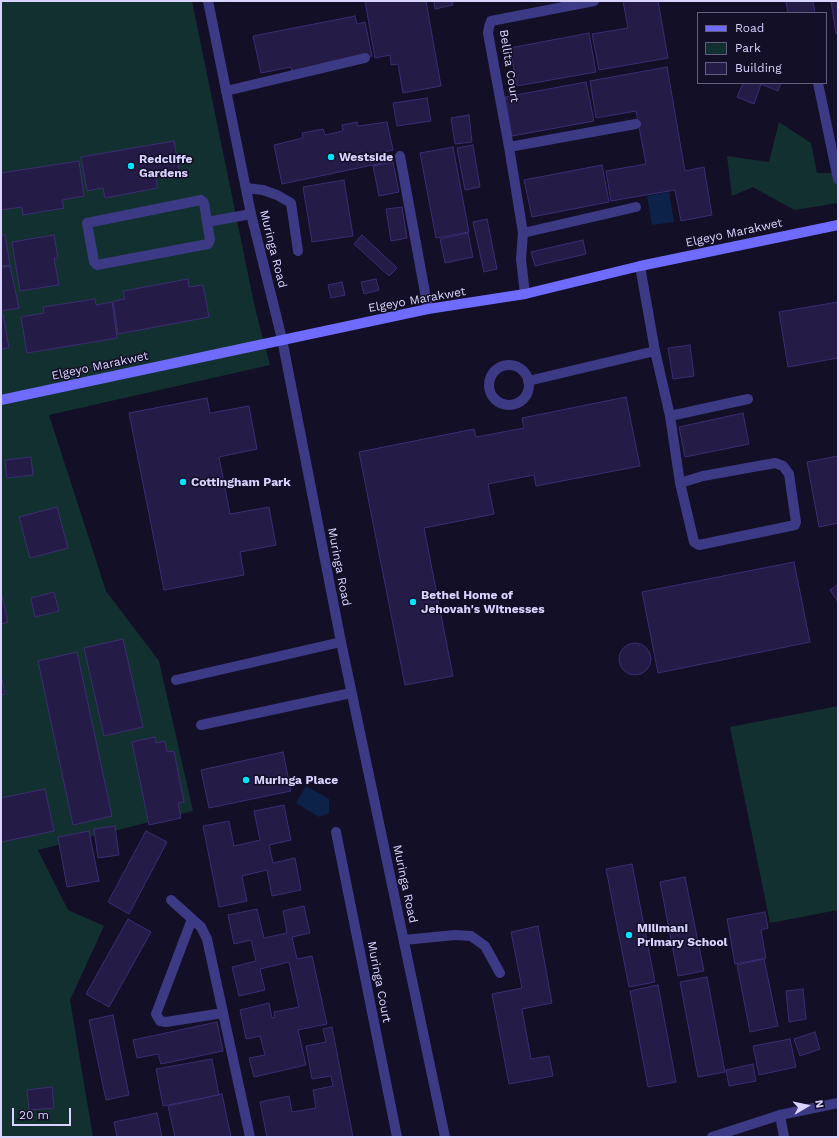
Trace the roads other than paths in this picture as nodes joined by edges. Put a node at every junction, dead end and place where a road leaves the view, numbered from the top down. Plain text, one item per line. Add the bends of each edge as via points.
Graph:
1 (208, 1) edge
2 (594, 1) edge
3 (366, 58) dead end
4 (818, 84) edge
5 (226, 91) junction
6 (636, 124) dead end
7 (509, 147) junction
8 (400, 156) dead end
9 (838, 179) edge
10 (246, 188) junction
11 (636, 207) dead end
12 (251, 214) junction
13 (207, 222) junction
14 (838, 225) edge
15 (523, 233) junction
16 (298, 251) dead end
17 (640, 266) junction
18 (525, 294) junction
19 (428, 309) junction
20 (282, 340) junction
21 (655, 351) junction
22 (528, 381) dead end
23 (748, 399) dead end
24 (1, 400) edge
25 (670, 416) junction
26 (680, 483) junction
27 (341, 642) junction
28 (176, 680) dead end
29 (351, 693) junction
30 (201, 725) dead end
31 (336, 832) dead end
32 (171, 900) dead end
33 (192, 919) junction
34 (404, 940) junction
35 (500, 973) dead end
36 (223, 1013) junction
37 (838, 1103) edge
38 (780, 1115) junction
39 (250, 1137) edge
40 (397, 1137) edge
41 (445, 1137) edge
42 (712, 1137) edge
43 (784, 1137) edge

1 - 5 street, Muringa Road
2 - 7 street, Bellita Court via 491,21 488,33
3 - 5 street
4 - 9 street
5 - 10 street, Muringa Road
6 - 7 street
7 - 15 street, Bellita Court
8 - 19 street
10 - 12 street, Muringa Road
10 - 16 street via 277,194 291,203
11 - 15 street
12 - 13 street
12 - 20 street, Muringa Road
13 - 13 street via 210,240 208,244 97,265 94,262 87,225 201,200 204,203
14 - 17 street, Elgeyo Marakwet
15 - 18 street, Bellita Court via 521,260
17 - 18 street, Elgeyo Marakwet
17 - 21 street
18 - 19 street, Elgeyo Marakwet
19 - 20 street, Elgeyo Marakwet
20 - 24 street, Elgeyo Marakwet
20 - 27 street, Muringa Road
21 - 22 street
21 - 25 street
23 - 25 street
25 - 26 street
26 - 26 street via 696,544 795,525 789,474 783,466 775,463 703,476
27 - 28 street
27 - 29 street, Muringa Road
29 - 30 street
29 - 34 street, Muringa Road
31 - 40 street, Muringa Court
32 - 33 street
33 - 36 street via 201,927 207,939
33 - 36 street via 156,1014 160,1021 166,1022
34 - 35 street via 471,936 485,946
34 - 41 street, Muringa Road
36 - 39 street
37 - 38 street
38 - 42 street
38 - 43 street

